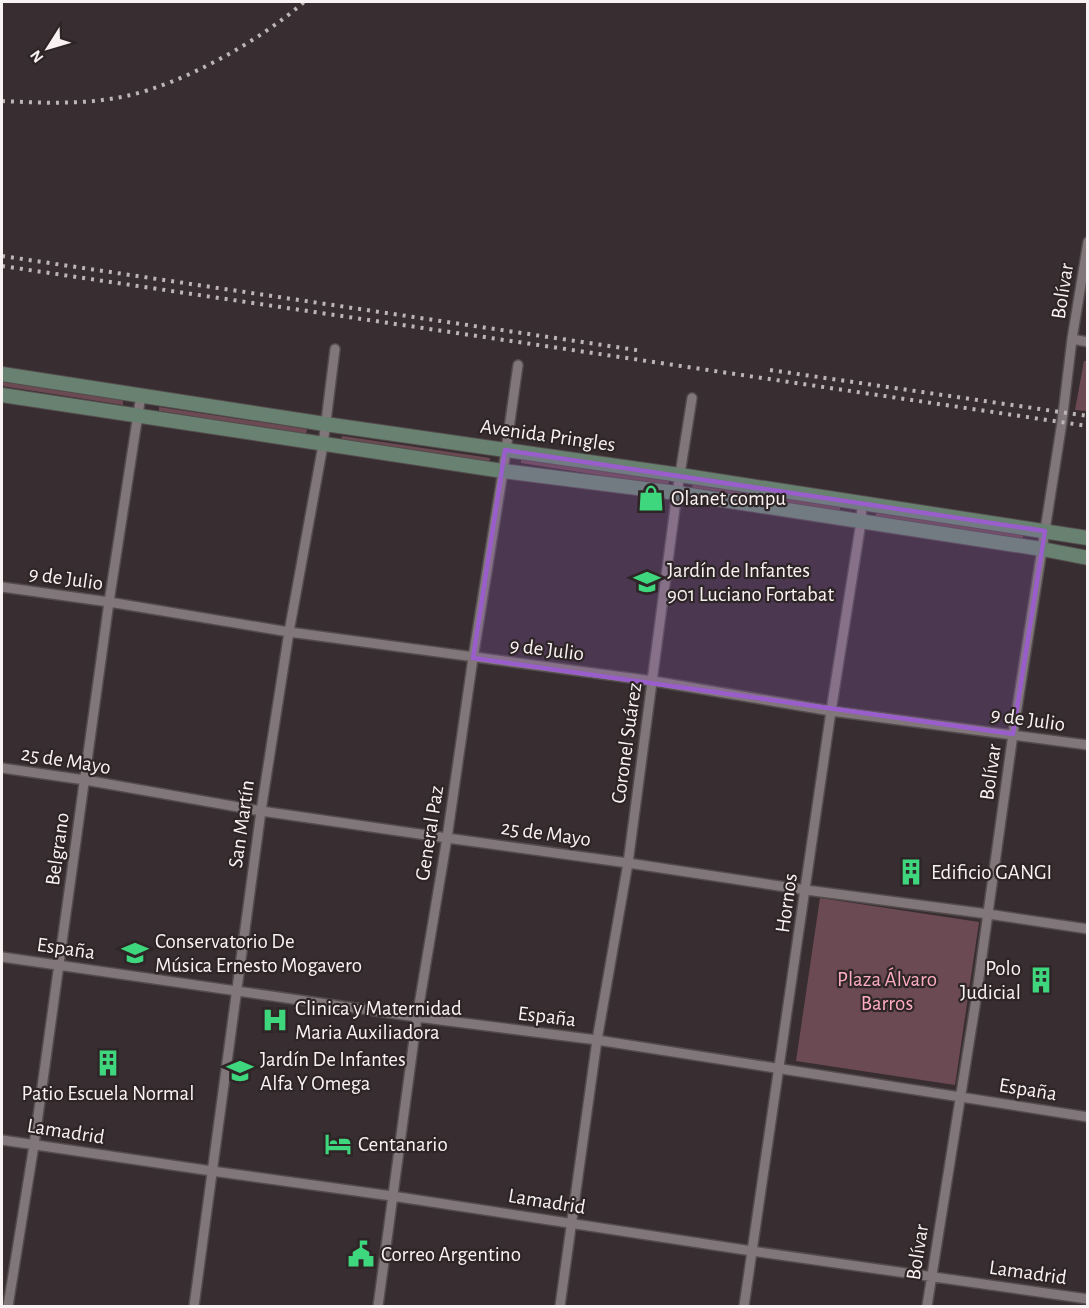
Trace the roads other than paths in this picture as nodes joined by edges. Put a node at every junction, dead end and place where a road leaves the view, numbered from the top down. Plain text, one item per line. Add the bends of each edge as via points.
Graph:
1 (1088, 242) edge
2 (1072, 339) junction
3 (1088, 342) edge
4 (335, 349) dead end
5 (518, 365) dead end
6 (2, 374) edge
7 (2, 395) edge
8 (141, 395) junction
9 (692, 398) dead end
10 (138, 416) junction
11 (325, 424) junction
12 (323, 444) junction
13 (506, 450) junction
14 (503, 471) junction
15 (680, 476) junction
16 (677, 494) junction
17 (862, 504) junction
18 (861, 522) junction
19 (1045, 531) junction
20 (1088, 538) edge
21 (1042, 549) junction
22 (1088, 558) edge
23 (2, 587) edge
24 (109, 602) junction
25 (289, 632) junction
26 (473, 658) junction
27 (653, 681) junction
28 (831, 711) junction
29 (1013, 734) junction
30 (1088, 745) edge
31 (2, 768) edge
32 (85, 780) junction
33 (261, 811) junction
34 (447, 838) junction
35 (628, 863) junction
36 (806, 890) junction
37 (988, 914) junction
38 (1088, 929) edge
39 (2, 957) edge
40 (60, 965) junction
41 (237, 991) junction
42 (417, 1017) junction
43 (597, 1040) junction
44 (778, 1069) junction
45 (960, 1096) junction
46 (1088, 1116) edge
47 (2, 1140) edge
48 (34, 1145) junction
49 (212, 1171) junction
50 (392, 1196) junction
51 (571, 1223) junction
52 (752, 1251) junction
53 (932, 1277) junction
54 (1088, 1299) edge
55 (8, 1306) edge
56 (194, 1306) edge
57 (378, 1306) edge
58 (560, 1306) edge
59 (744, 1306) edge
60 (927, 1306) edge

1 - 2 street, Bolívar
2 - 3 street
2 - 19 street, Bolívar
4 - 11 street, San Martín
5 - 13 street, General Paz
6 - 8 main road, Avenida Pringles
7 - 10 main road, Avenida Pringles
8 - 10 street, Belgrano
8 - 11 main road, Avenida Pringles
9 - 15 street, Coronel Suárez
10 - 12 main road, Avenida Pringles
10 - 24 street, Belgrano
11 - 12 street, San Martín
11 - 13 main road, Avenida Pringles
12 - 14 main road, Avenida Pringles
12 - 25 street, San Martín
13 - 14 street, General Paz
13 - 15 main road, Avenida Pringles
14 - 16 main road, Avenida Pringles
14 - 26 street, General Paz
15 - 16 street, Coronel Suárez
15 - 17 main road, Avenida Pringles
16 - 18 main road, Avenida Pringles
16 - 27 street, Coronel Suárez
17 - 18 street, Hornos
17 - 19 main road, Avenida Pringles
18 - 21 main road, Avenida Pringles
18 - 28 street, Hornos
19 - 20 main road, Avenida Pringles
19 - 21 street, Bolívar
21 - 22 main road, Avenida Pringles
21 - 29 street, Bolívar
23 - 24 street, 9 de Julio
24 - 25 street, 9 de Julio
24 - 32 street, Belgrano
25 - 26 street, 9 de Julio
25 - 33 street, San Martín
26 - 27 street, 9 de Julio
26 - 34 street, General Paz
27 - 28 street, 9 de Julio
27 - 35 street, Coronel Suárez
28 - 29 street, 9 de Julio
28 - 36 street, Hornos
29 - 30 street, 9 de Julio
29 - 37 street, Bolívar
31 - 32 street, 25 de Mayo
32 - 33 street, 25 de Mayo
32 - 40 street, Belgrano
33 - 34 street, 25 de Mayo
33 - 41 street, San Martín
34 - 35 street, 25 de Mayo
34 - 42 street, General Paz
35 - 36 street, 25 de Mayo
35 - 43 street, Coronel Suárez
36 - 37 street, 25 de Mayo
36 - 44 street, Hornos
37 - 38 street, 25 de Mayo
37 - 45 street, Bolívar
39 - 40 street, España
40 - 41 street, España
40 - 48 street, Belgrano
41 - 42 street, España
41 - 49 street, San Martín
42 - 43 street, España
42 - 50 street, General Paz
43 - 44 street, España
43 - 51 street, Coronel Suárez
44 - 45 street, España
44 - 52 street, Hornos
45 - 46 street, España
45 - 53 street, Bolívar
47 - 48 street, Lamadrid
48 - 49 street, Lamadrid
48 - 55 street, Belgrano
49 - 50 street, Lamadrid
49 - 56 street, San Martín
50 - 51 street, Lamadrid
50 - 57 street, General Paz
51 - 52 street, Lamadrid
51 - 58 street, Coronel Suárez
52 - 53 street, Lamadrid
52 - 59 street, Hornos
53 - 54 street, Lamadrid
53 - 60 street, Bolívar

